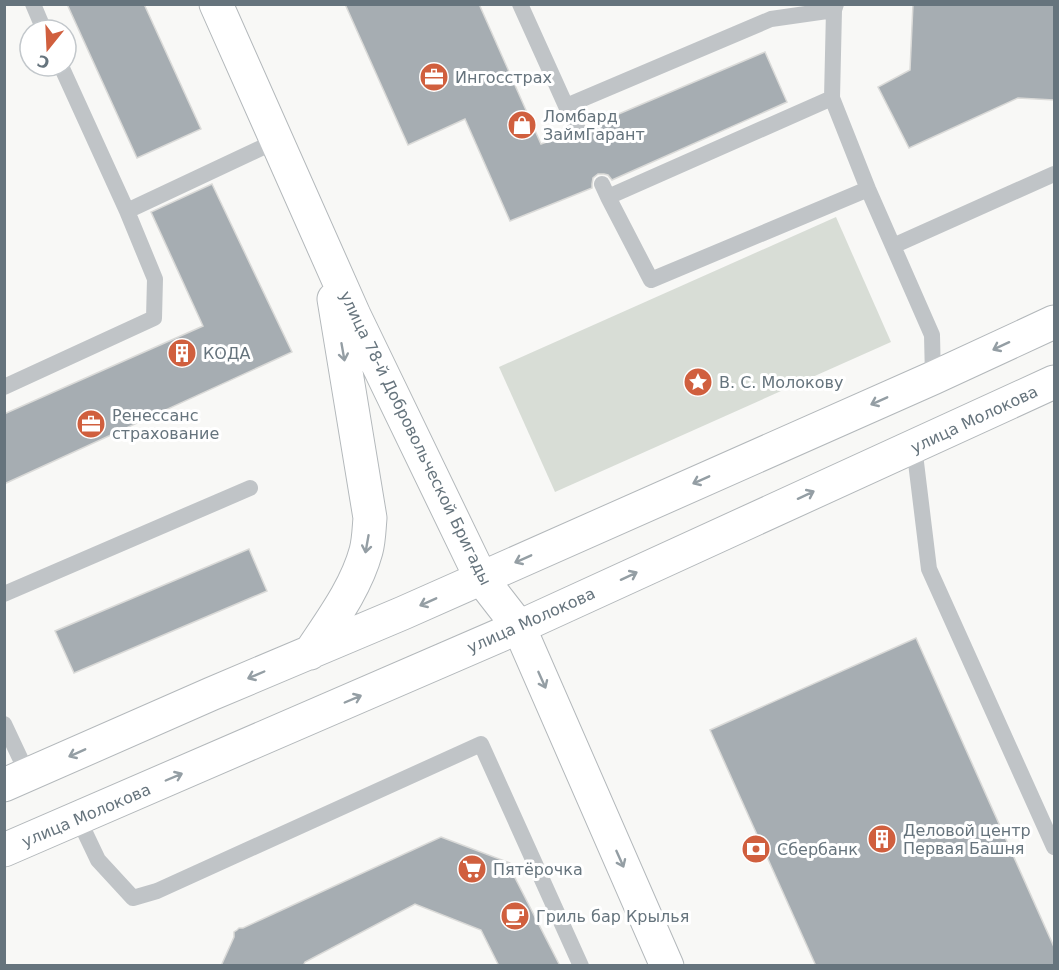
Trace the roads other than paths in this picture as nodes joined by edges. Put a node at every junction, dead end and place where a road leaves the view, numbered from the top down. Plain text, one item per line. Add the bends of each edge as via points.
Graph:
1 (33, 4) edge
2 (216, 4) edge
3 (520, 4) edge
4 (835, 7) edge
5 (39, 18) edge
6 (66, 78) edge
7 (832, 98) junction
8 (566, 106) junction
9 (579, 131) dead end
10 (276, 141) junction
11 (1054, 174) edge
12 (868, 189) junction
13 (127, 211) junction
14 (893, 246) junction
15 (327, 253) junction
16 (1054, 322) edge
17 (933, 378) junction
18 (1054, 382) edge
19 (4, 387) edge
20 (914, 446) junction
21 (250, 488) dead end
22 (481, 578) junction
23 (4, 594) edge
24 (519, 627) junction
25 (310, 652) junction
26 (4, 724) edge
27 (16, 780) edge
28 (78, 818) junction
29 (1054, 847) edge
30 (4, 850) edge
31 (581, 966) edge
32 (667, 966) edge

1 - 5 lane
2 - 10 main road, улица 78-й Добровольческой Бригады
3 - 8 lane
4 - 7 lane
4 - 8 lane via 771,19
6 - 13 lane
7 - 12 lane
7 - 12 lane via 605,191 651,280
8 - 9 lane
10 - 13 lane
10 - 15 main road, улица 78-й Добровольческой Бригады
11 - 14 lane
12 - 14 lane
13 - 19 lane via 155,279 154,318
14 - 17 lane via 932,334
15 - 22 main road, улица 78-й Добровольческой Бригады
15 -> 25 main road via 370,518 367,549 355,579
16 -> 17 main road
17 -> 22 main road
18 - 20 main road, улица Молокова
24 -> 20 main road, улица Молокова
20 - 29 lane via 929,570
21 - 23 lane
22 - 24 main road, улица 78-й Добровольческой Бригады
22 -> 25 main road
28 -> 24 main road, улица Молокова
24 -> 32 main road, улица 78-й Добровольческой Бригады
25 -> 27 main road
26 - 27 lane
28 - 30 main road, улица Молокова
28 - 31 lane via 98,860 133,898 157,891 481,744

